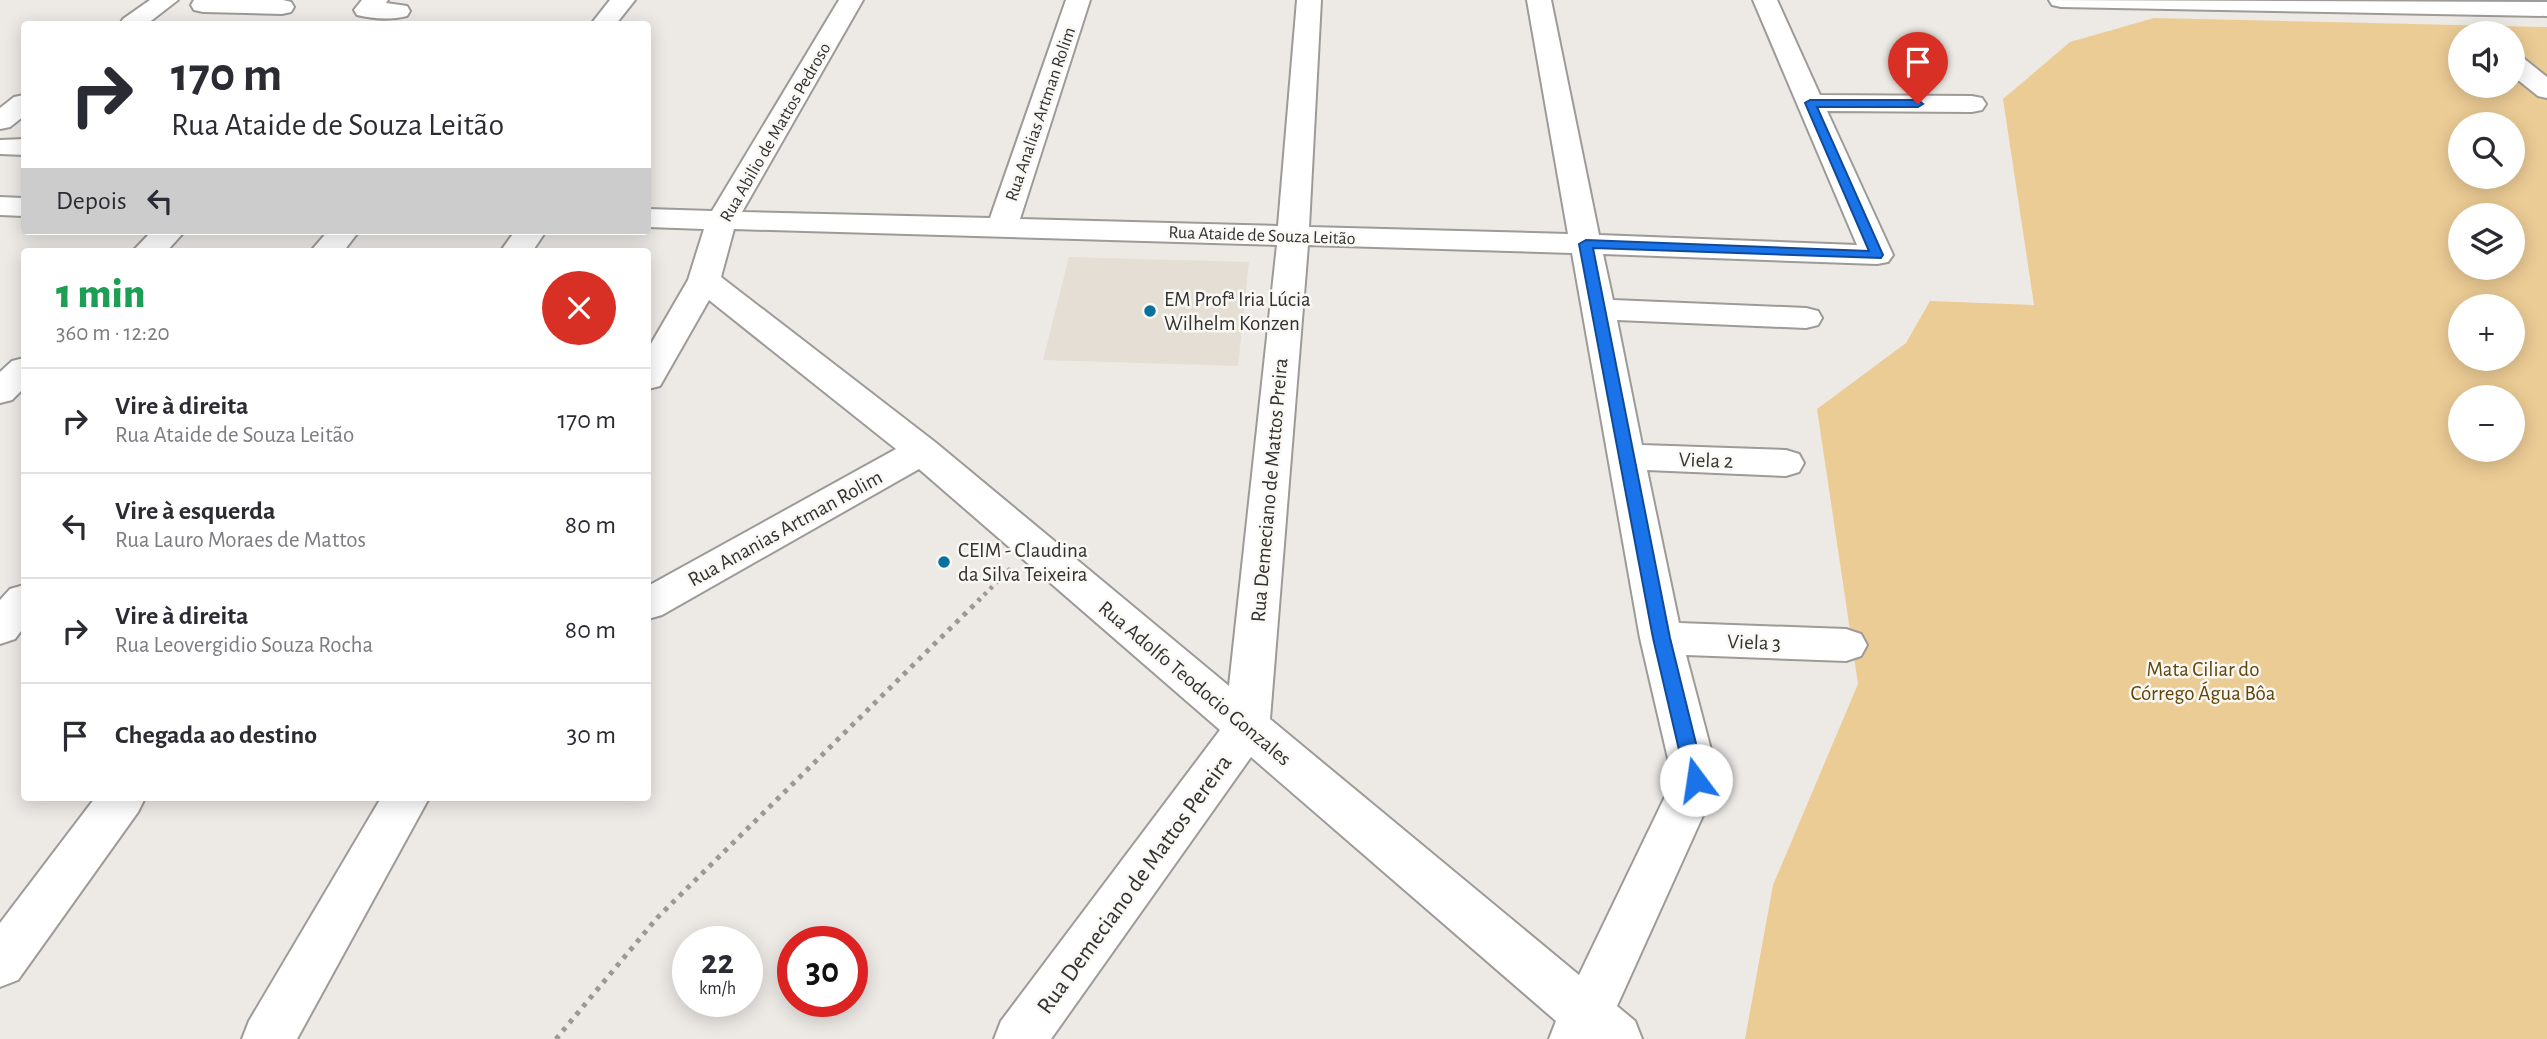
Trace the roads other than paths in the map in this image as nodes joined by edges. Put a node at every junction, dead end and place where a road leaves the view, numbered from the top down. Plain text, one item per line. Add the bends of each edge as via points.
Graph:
1 (166, 0) edge
2 (376, 0) edge
3 (622, 0) edge
4 (851, 0) edge
5 (1078, 0) edge
6 (1308, 0) edge
7 (1539, 0) edge
8 (1765, 0) edge
9 (2062, 0) edge
10 (2223, 2) edge
11 (286, 3) edge
12 (2437, 3) edge
13 (203, 5) dead end
14 (2547, 9) edge
15 (398, 11) dead end
16 (241, 15) edge
17 (136, 21) edge
18 (605, 21) edge
19 (2460, 21) edge
20 (2525, 73) edge
21 (2547, 90) edge
22 (1810, 103) junction
23 (1972, 104) dead end
24 (21, 108) edge
25 (21, 123) edge
26 (7, 134) edge
27 (651, 218) edge
28 (722, 220) junction
29 (1002, 228) junction
30 (1294, 234) junction
31 (166, 235) edge
32 (1575, 244) junction
33 (152, 248) edge
34 (704, 280) junction
35 (1598, 309) junction
36 (1806, 318) dead end
37 (21, 372) edge
38 (651, 373) edge
39 (0, 393) edge
40 (1627, 457) junction
41 (926, 458) junction
42 (1786, 463) dead end
43 (651, 602) edge
44 (21, 604) edge
45 (0, 628) edge
46 (1661, 638) junction
47 (0, 640) edge
48 (21, 641) edge
49 (1846, 645) dead end
50 (1261, 740) junction
51 (120, 801) edge
52 (404, 801) edge
53 (0, 963) edge
54 (1592, 1030) edge
55 (268, 1039) edge
56 (1020, 1039) edge

1 - 17 street
2 - 15 street via 366,10
3 - 18 street
4 - 28 street, Rua Abilio de Mattos Pedroso
5 - 29 street, Rua Analias Artman Rolim
6 - 30 street, Rua Demeciano de Mattos Preira
7 - 32 street
8 - 22 street
9 - 10 street
10 - 12 street
11 - 16 street
12 - 14 street
12 - 19 street
13 - 16 street
20 - 21 street
22 - 23 street
22 - 32 street, Rua Ataide de Souza Leitão via 1877,255
24 - 26 street
25 - 26 street
27 - 28 street, Rua Ataide de Souza Leitão
28 - 29 street, Rua Ataide de Souza Leitão
28 - 34 street, Rua Abilio de Mattos Pedroso
29 - 30 street, Rua Ataide de Souza Leitão
30 - 32 street, Rua Ataide de Souza Leitão
30 - 50 street, Rua Demeciano de Mattos Preira
31 - 33 street
32 - 35 street
34 - 38 street, Rua Abilio de Mattos Pedroso
34 - 41 street, Rua Adolfo Teodocio Gonzales
35 - 36 street
35 - 40 street
37 - 39 street
40 - 42 street, Viela 2
40 - 46 street
41 - 43 street, Rua Ananias Artman Rolim
41 - 50 street, Rua Adolfo Teodocio Gonzales
44 - 45 street
46 - 49 street, Viela 3
46 - 54 street via 1696,780
47 - 48 street
50 - 54 street, Rua Adolfo Teodocio Gonzales
50 - 56 street, Rua Demeciano de Mattos Pereira
51 - 53 street
52 - 55 street

